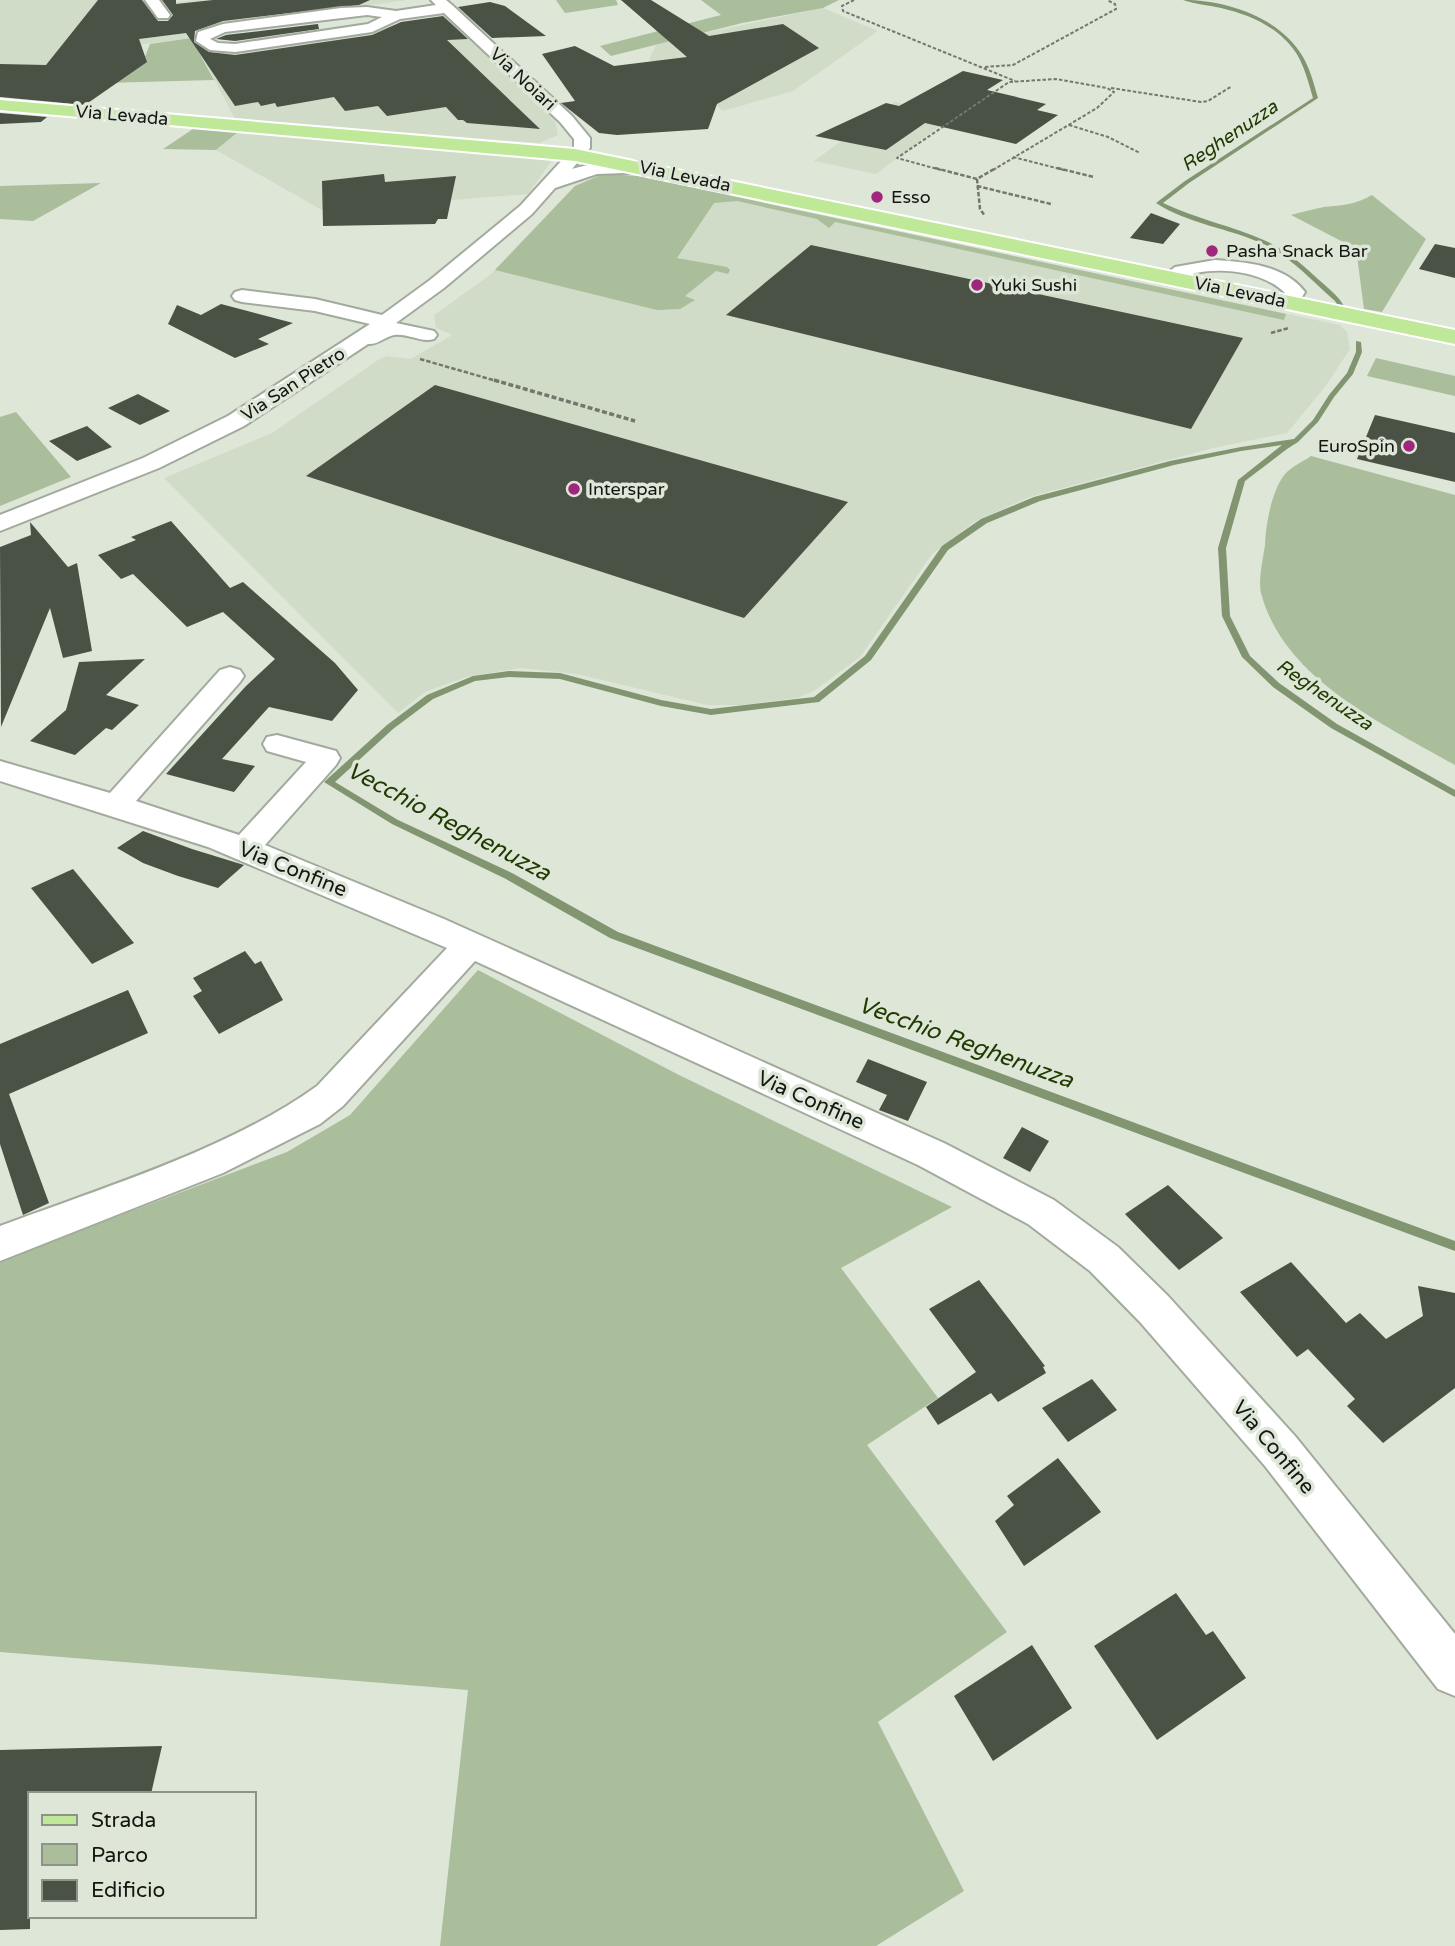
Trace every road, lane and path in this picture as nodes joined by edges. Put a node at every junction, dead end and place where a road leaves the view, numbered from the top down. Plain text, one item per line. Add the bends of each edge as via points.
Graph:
1 (152, 0) edge
2 (854, 0) edge
3 (1107, 0) edge
4 (442, 4) edge
5 (163, 15) dead end
6 (396, 15) junction
7 (984, 67) junction
8 (1016, 81) junction
9 (1232, 86) dead end
10 (1107, 88) junction
11 (0, 105) edge
12 (1068, 124) junction
13 (1140, 153) dead end
14 (575, 155) junction
15 (1012, 157) junction
16 (646, 168) junction
17 (1094, 177) dead end
18 (977, 179) junction
19 (549, 185) junction
20 (977, 186) junction
21 (1051, 204) dead end
22 (526, 210) junction
23 (986, 216) dead end
24 (475, 270) junction
25 (242, 296) dead end
26 (390, 328) junction
27 (1455, 337) edge
28 (420, 345) junction
29 (305, 384) junction
30 (635, 421) dead end
31 (0, 524) edge
32 (230, 676) dead end
33 (277, 744) dead end
34 (0, 771) edge
35 (116, 805) junction
36 (244, 849) junction
37 (470, 945) junction
38 (0, 1244) edge
39 (1455, 1672) edge

1 - 5 street
2 - 7 path via 842,6 843,11
3 - 7 path via 1116,9 1013,65
4 - 6 street, Via Noiari
4 - 14 street, Via Noiari via 577,130 582,148
6 - 6 street via 341,12 208,31 203,41 235,48 372,28
7 - 8 path
8 - 10 path via 1056,79
8 - 18 path via 897,158
9 - 10 path via 1201,102
10 - 12 path via 1114,92
11 - 14 main road, Via Levada
12 - 13 path
12 - 15 path
14 - 16 main road, Via Levada
14 - 19 street
15 - 17 path
15 - 18 path
16 - 19 street via 603,167 572,173
16 - 27 main road, Via Levada
18 - 20 path
19 - 22 street
20 - 21 path
20 - 23 path via 980,209
22 - 24 street via 510,235
22 - 26 street
24 - 26 street
24 - 28 street via 475,277 425,316
25 - 26 street via 315,305
26 - 28 street
26 - 29 street
28 - 29 street via 379,351 325,387
28 - 30 path
29 - 31 street via 251,425
32 - 35 street
33 - 36 street via 326,758
34 - 35 street, Via Confine
35 - 36 street, Via Confine
36 - 37 street, Via Confine
37 - 38 street via 330,1096 307,1113 210,1162
37 - 39 street, Via Confine via 931,1154 1041,1212 1104,1259 1154,1309 1280,1451

